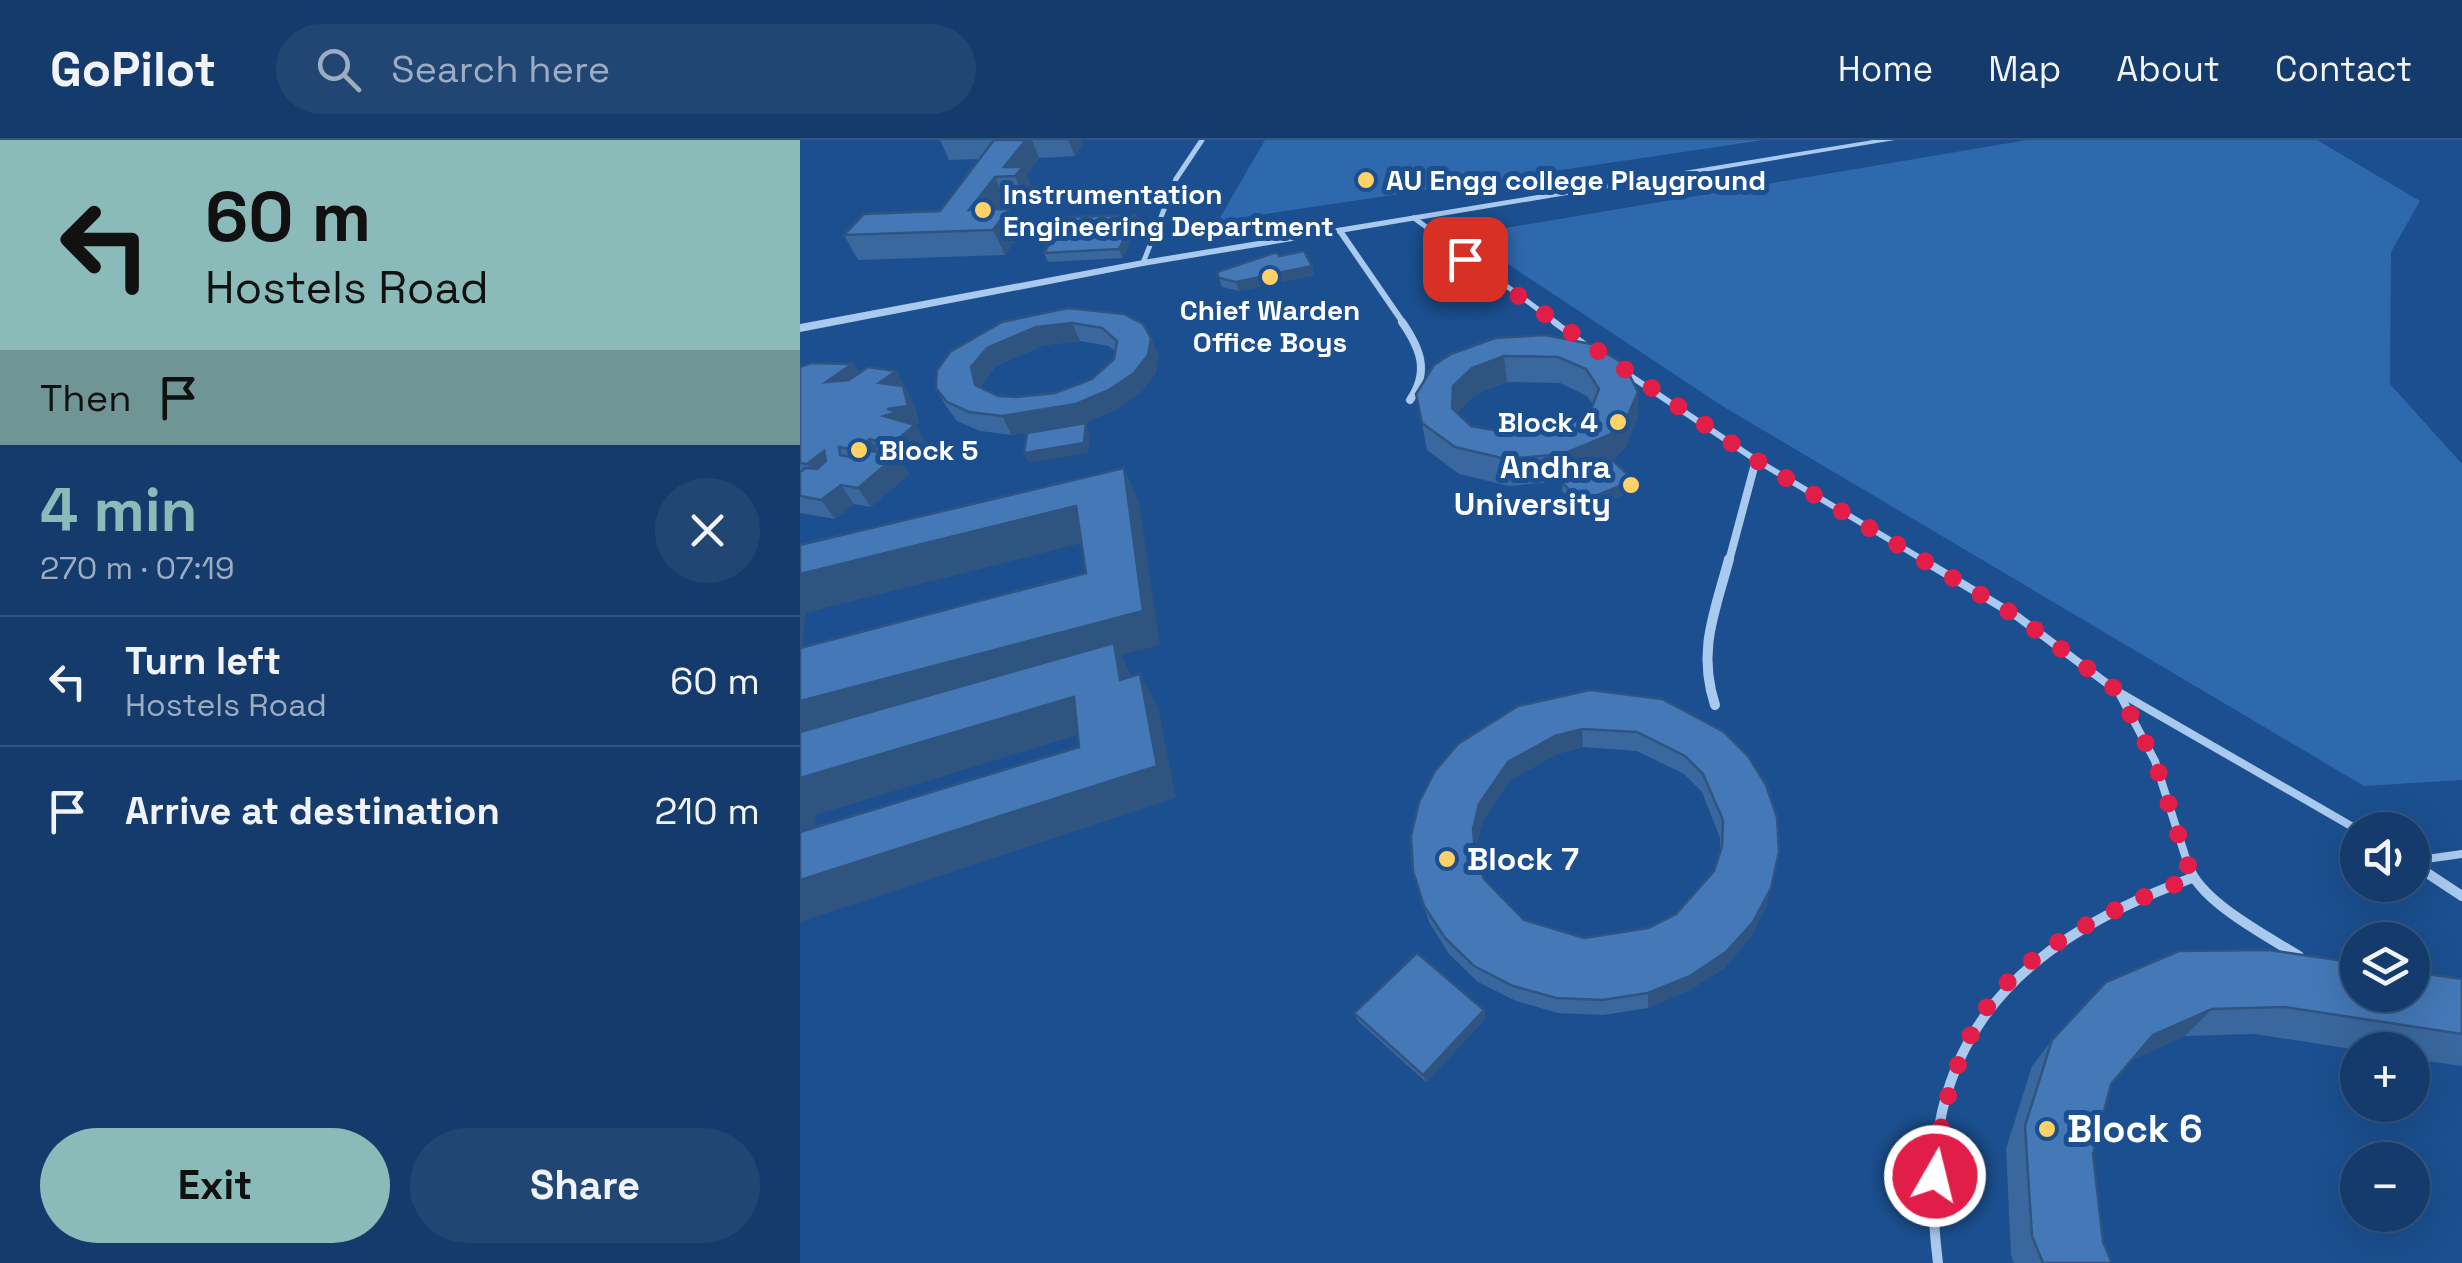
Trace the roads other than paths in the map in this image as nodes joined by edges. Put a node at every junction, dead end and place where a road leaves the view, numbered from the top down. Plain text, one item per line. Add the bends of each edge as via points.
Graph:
1 (1202, 140) edge
2 (1890, 140) edge
3 (1414, 218) junction
4 (1340, 231) junction
5 (1143, 263) junction
6 (800, 328) edge
7 (1601, 356) edge
8 (1617, 367) edge
9 (1410, 400) dead end
10 (1756, 460) junction
11 (2118, 691) junction
12 (1715, 705) dead end
13 (2340, 820) edge
14 (2462, 854) edge
15 (2430, 859) edge
16 (2430, 874) edge
17 (2192, 878) junction
18 (2462, 896) edge
19 (2311, 960) edge
20 (1938, 1263) edge

1 - 5 lane via 1176,179
2 - 3 street
3 - 4 street
3 - 7 lane
4 - 5 street
4 - 9 street via 1419,346 1424,366
5 - 6 street
8 - 10 lane
10 - 11 lane via 2018,617
10 - 12 street via 1706,648 1704,675
11 - 13 lane
11 - 17 lane via 2155,761
14 - 15 lane
16 - 18 lane
17 - 19 lane via 2236,916
17 - 20 lane via 2104,916 2047,953 2011,979 1978,1022 1937,1148 1931,1230

